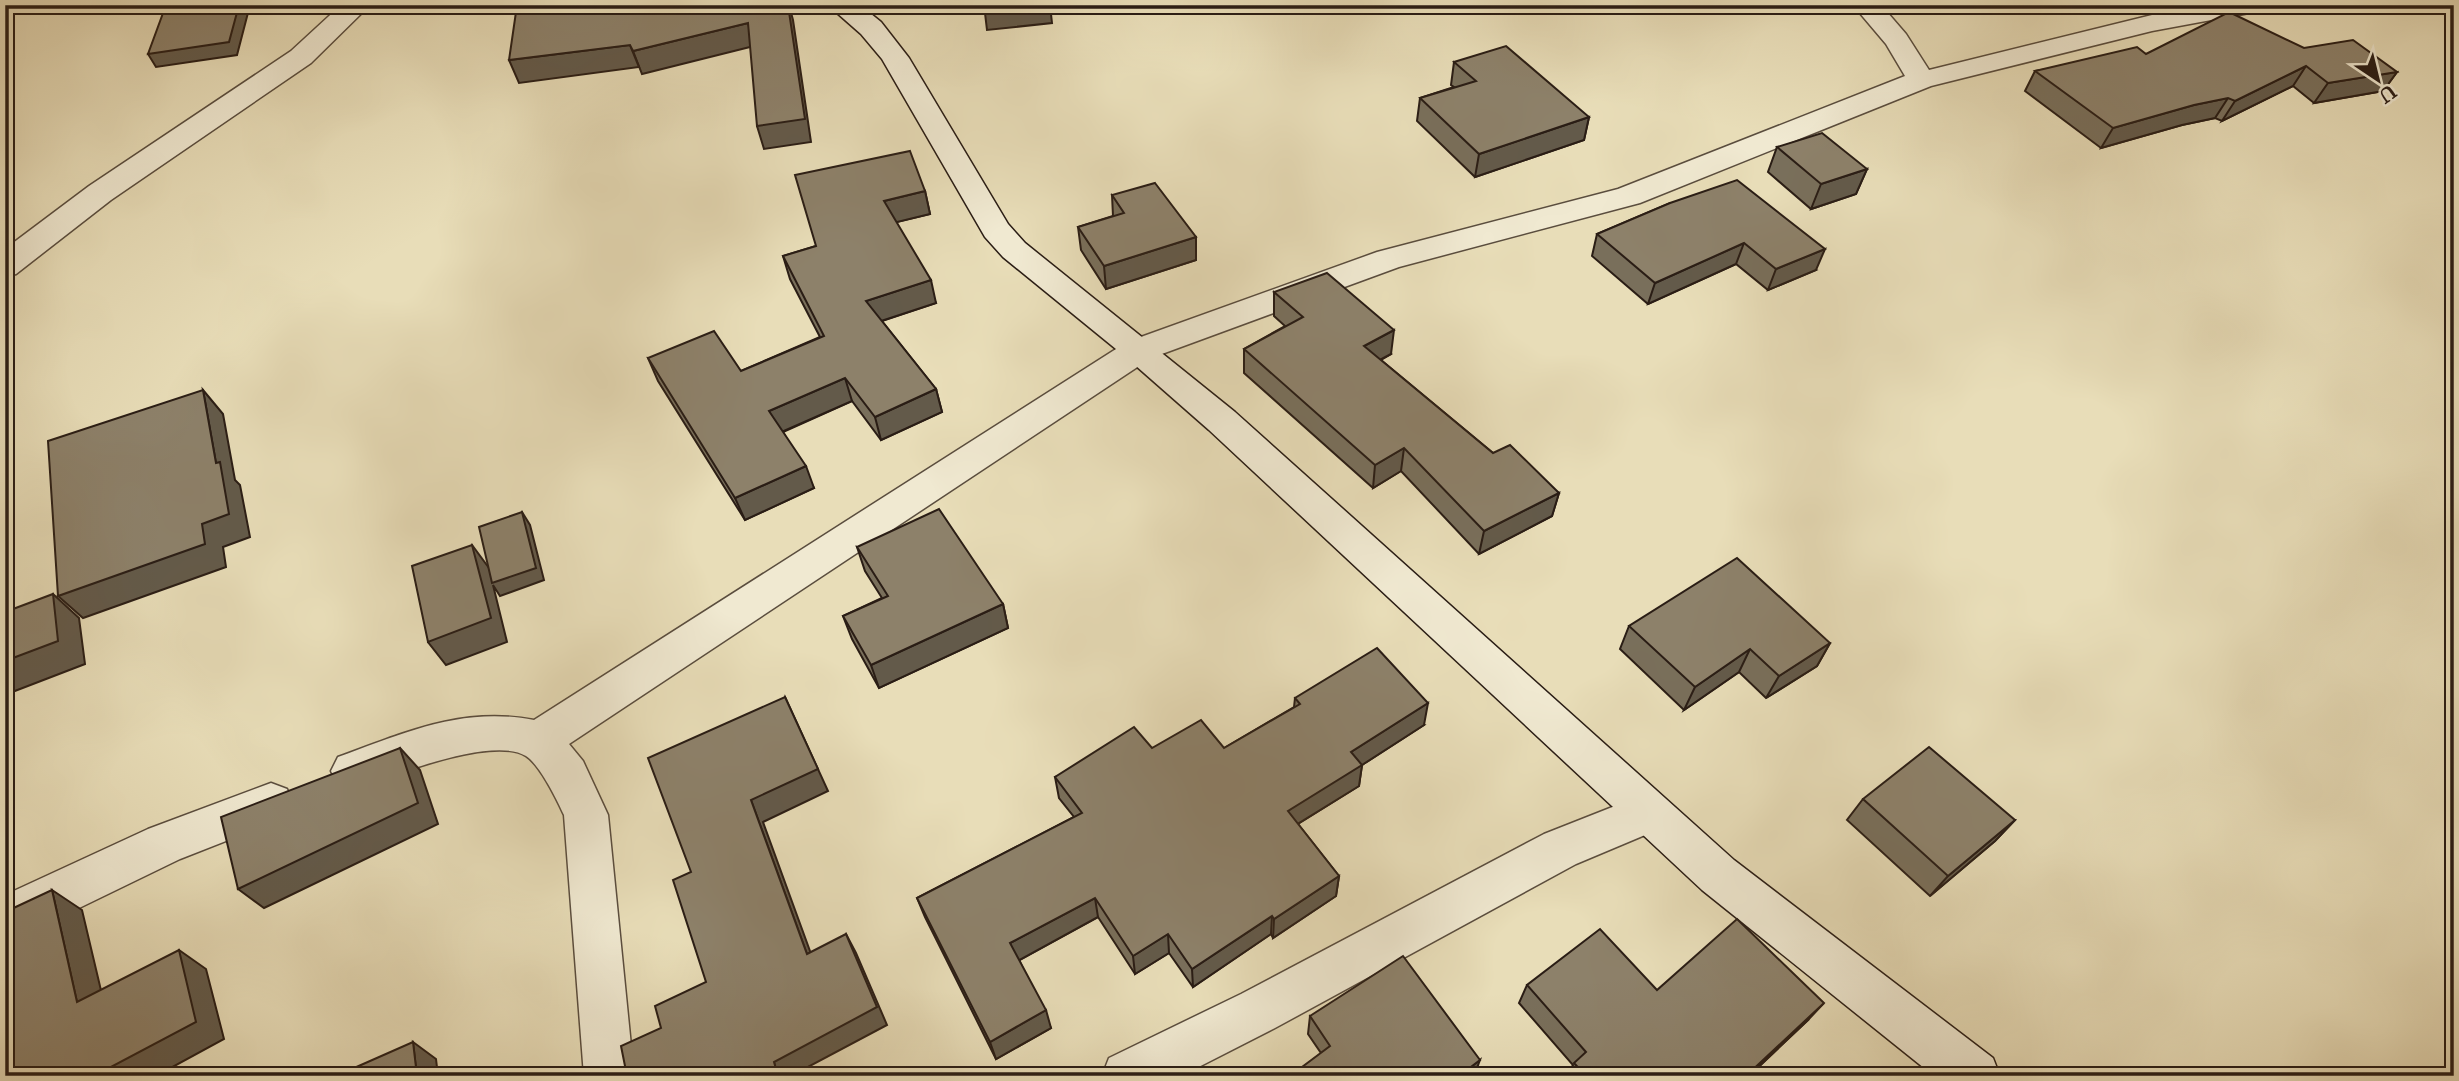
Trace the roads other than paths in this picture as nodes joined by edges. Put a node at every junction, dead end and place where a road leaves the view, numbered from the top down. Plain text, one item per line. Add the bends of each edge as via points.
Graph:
1 (357, 5) edge
2 (841, 5) edge
3 (1866, 5) edge
4 (2249, 5) edge
5 (1921, 80) junction
6 (5, 267) edge
7 (1139, 350) junction
8 (539, 740) junction
9 (1648, 813) junction
10 (7, 914) edge
11 (610, 1076) edge
12 (1127, 1076) edge
13 (1975, 1076) edge

1 - 6 street via 301,57 100,193
2 - 7 street via 860,15 895,58 996,230 1014,250
3 - 5 street via 1894,34
4 - 5 street via 2152,23
5 - 7 street via 1629,196 1388,259
7 - 8 street
7 - 9 street
8 - 10 street via 505,733 463,735 401,753 164,844
8 - 11 street via 568,775 586,816
9 - 12 street via 1559,849
9 - 13 street via 1718,875

